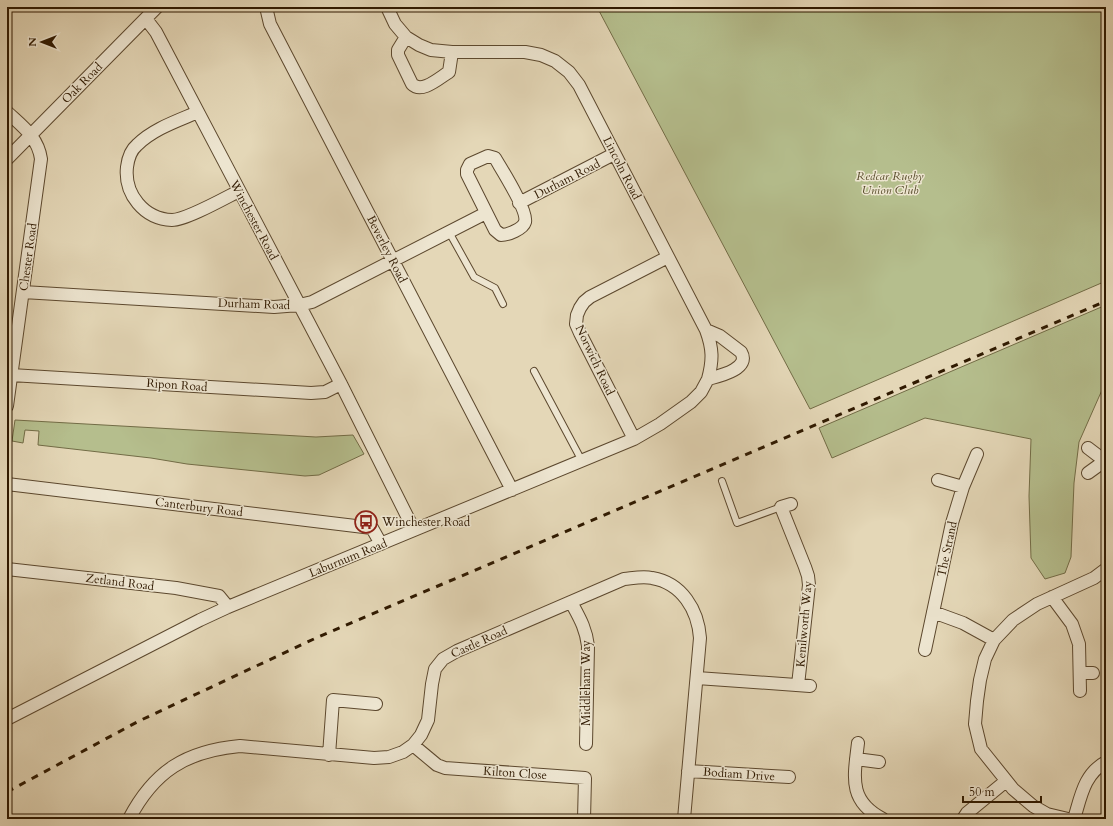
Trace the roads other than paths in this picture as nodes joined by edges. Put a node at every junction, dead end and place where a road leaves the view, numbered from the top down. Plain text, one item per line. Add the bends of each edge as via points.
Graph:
1 (157, 7) edge
2 (266, 7) edge
3 (387, 7) edge
4 (146, 19) junction
5 (406, 37) junction
6 (452, 52) junction
7 (7, 112) edge
8 (198, 112) junction
9 (31, 135) junction
10 (614, 154) junction
11 (7, 159) edge
12 (239, 191) junction
13 (520, 203) junction
14 (486, 213) junction
15 (449, 232) junction
16 (668, 257) junction
17 (393, 260) junction
18 (24, 292) junction
19 (503, 304) dead end
20 (299, 305) junction
21 (706, 330) junction
22 (534, 371) dead end
23 (12, 375) junction
24 (708, 379) junction
25 (341, 384) junction
26 (7, 406) edge
27 (634, 439) junction
28 (1088, 448) dead end
29 (976, 454) dead end
30 (582, 461) junction
31 (1106, 461) edge
32 (1088, 473) dead end
33 (938, 480) dead end
34 (722, 481) dead end
35 (7, 484) edge
36 (964, 487) junction
37 (512, 490) junction
38 (786, 506) joint
39 (414, 530) junction
40 (381, 544) junction
41 (7, 569) edge
42 (1106, 569) edge
43 (1052, 597) junction
44 (571, 602) junction
45 (228, 607) junction
46 (933, 612) junction
47 (994, 640) junction
48 (925, 650) dead end
49 (1080, 673) junction
50 (1093, 673) dead end
51 (696, 678) junction
52 (1080, 692) dead end
53 (376, 704) dead end
54 (7, 719) edge
55 (858, 743) dead end
56 (586, 744) dead end
57 (413, 745) junction
58 (329, 755) junction
59 (856, 759) junction
60 (879, 762) dead end
61 (1106, 762) edge
62 (688, 771) junction
63 (789, 777) dead end
64 (1006, 781) junction
65 (129, 819) edge
66 (584, 819) edge
67 (684, 819) edge
68 (884, 819) edge
69 (963, 819) edge
70 (1068, 819) edge
71 (1074, 819) edge

1 - 4 street, Oak Road
2 - 17 street, Beverley Road via 270,24
3 - 5 street, Lincoln Road via 395,24
4 - 8 street, Winchester Road via 156,32
4 - 9 street, Oak Road
5 - 6 street, Lincoln Road via 431,50
5 - 6 street via 398,50 398,55 415,87 423,87 449,72
6 - 10 street, Lincoln Road via 525,52 555,61 569,72 579,85
7 - 9 street
8 - 12 street, Winchester Road
8 - 12 street via 150,134 135,146 128,159 126,176 132,195 142,208 155,217 173,220 185,218
9 - 11 street, Oak Road
9 - 18 street, Chester Road via 38,146 41,159
10 - 13 street, Durham Road
10 - 16 street, Lincoln Road
12 - 20 street, Winchester Road
13 - 14 street, Durham Road via 525,222 506,235 498,234
13 - 14 street, Durham Road via 495,158 488,156 470,164 467,170 468,178
14 - 15 street, Durham Road
15 - 17 street, Durham Road
15 - 19 lane via 474,277 495,288
16 - 21 street, Lincoln Road
16 - 27 street, Norwich Road via 590,297 577,315 576,324 580,333
17 - 20 street, Durham Road via 312,302
17 - 37 street, Beverley Road
18 - 20 street, Durham Road via 274,307
18 - 23 street, Chester Road
20 - 25 street, Winchester Road
21 - 24 street, Lincoln Road via 712,355
21 - 24 street via 720,336 743,354 742,364 728,374
22 - 30 lane
23 - 25 street, Ripon Road via 311,393 325,392
23 - 26 street, Chester Road
24 - 27 street, Laburnum Road via 701,392 691,402
25 - 39 street, Winchester Road
27 - 30 street, Laburnum Road
28 - 31 street
29 - 36 street, The Strand
30 - 37 street, Laburnum Road
31 - 32 street
33 - 36 street
34 - 38 lane via 737,523
35 - 40 street, Canterbury Road via 372,528
36 - 46 street, The Strand via 952,523
37 - 39 street, Laburnum Road
38 - 51 street, Kenilworth Way via 809,585 804,685
39 - 40 street, Laburnum Road
40 - 45 street, Laburnum Road
41 - 45 street, Zetland Road via 176,588 219,596
42 - 43 street via 1094,578
43 - 47 street via 1013,620
43 - 49 street via 1072,624 1079,644
44 - 51 street, Castle Road via 624,579 653,578 676,589 692,606 699,628
44 - 56 street, Middleham Way via 585,628 588,646
44 - 57 street, Castle Road via 443,659 435,669 428,720
45 - 54 street, Laburnum Road
46 - 47 street via 964,623
46 - 48 street, The Strand
47 - 64 street via 985,659 980,680 975,724 981,749
49 - 50 street
49 - 52 street
51 - 62 street, Castle Road
53 - 58 street via 328,700
55 - 59 street
57 - 58 street, Castle Road via 389,757
57 - 66 street, Kilton Close via 437,765 445,768 585,778
58 - 65 street, Castle Road via 240,746 199,753 178,763 150,785
59 - 60 street
59 - 68 street via 855,782 859,798 867,809
61 - 71 street via 1093,770 1085,785
62 - 63 street, Bodiam Drive
62 - 67 street, Castle Road
64 - 69 street
64 - 70 street via 1033,806 1047,814

